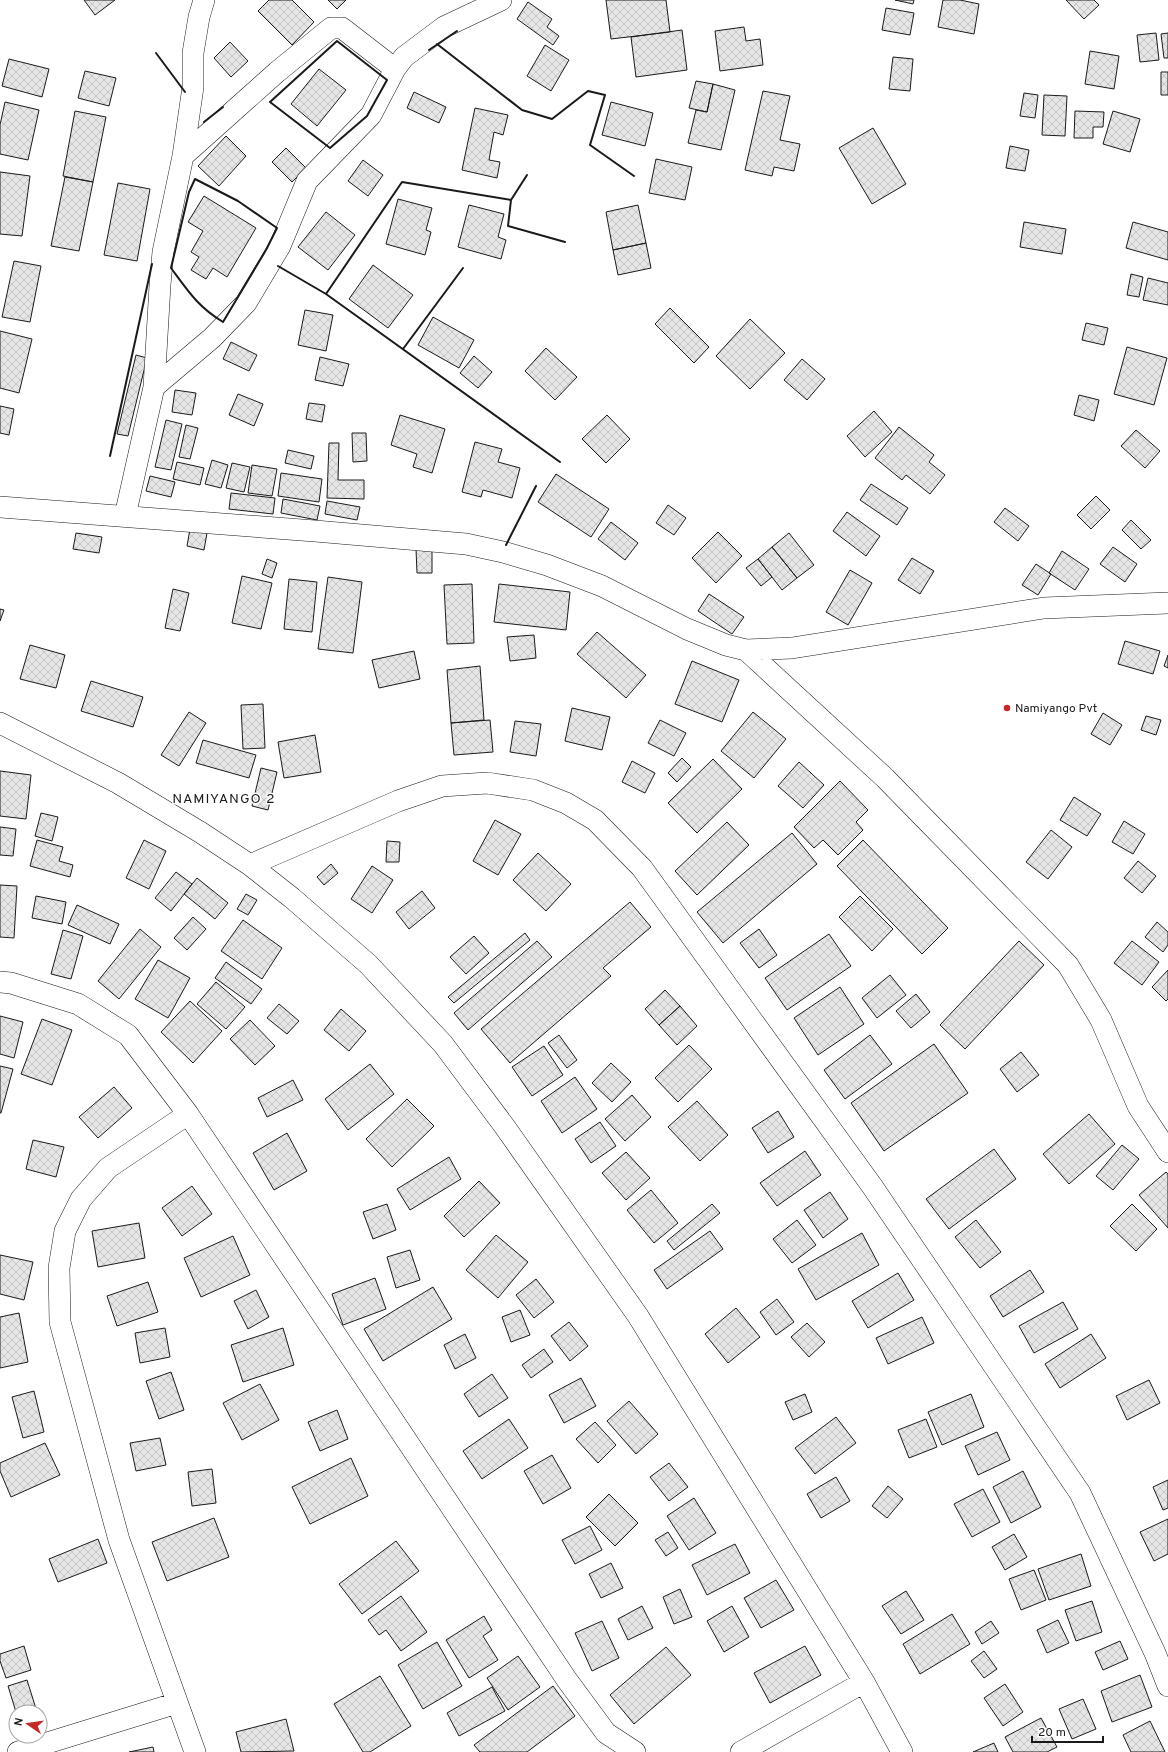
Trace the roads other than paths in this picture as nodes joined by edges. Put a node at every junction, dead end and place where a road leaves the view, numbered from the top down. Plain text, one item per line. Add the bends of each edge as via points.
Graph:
1 (204, 0) edge
2 (501, 0) edge
3 (395, 69) junction
4 (183, 156) junction
5 (154, 387) junction
6 (0, 507) edge
7 (125, 516) junction
8 (1168, 603) edge
9 (746, 650) junction
10 (0, 723) edge
11 (250, 865) junction
12 (0, 982) edge
13 (188, 1114) junction
14 (1168, 1152) edge
15 (864, 1682) junction
16 (1168, 1686) edge
17 (177, 1703) junction
18 (18, 1752) edge
19 (195, 1752) edge
20 (635, 1752) edge
21 (741, 1752) edge
22 (902, 1752) edge

1 - 4 street via 193,53 193,87
2 - 3 street via 444,27 404,57
3 - 4 street via 342,28 331,28
3 - 5 street via 371,115 307,181 280,246 246,303 212,338
4 - 5 street via 163,252
5 - 7 street
6 - 7 street
7 - 9 street via 466,544 547,565 602,586 688,629 726,645
8 - 9 street via 1044,608 792,648
9 - 14 street via 885,778 1068,965 1101,1020 1138,1106
10 - 11 street via 118,783
11 - 15 street via 363,959 405,1001 443,1044 496,1114 638,1316
11 - 16 street via 398,801 442,786 487,782 533,790 566,803 595,820 642,868 872,1186 1080,1493
12 - 13 street via 11,983 78,1004 128,1035
13 - 17 street via 108,1168 81,1199 65,1231 59,1268 60,1322 78,1391 119,1540
13 - 20 street via 567,1680 606,1733
15 - 21 street
15 - 22 street
17 - 18 street
17 - 19 street

